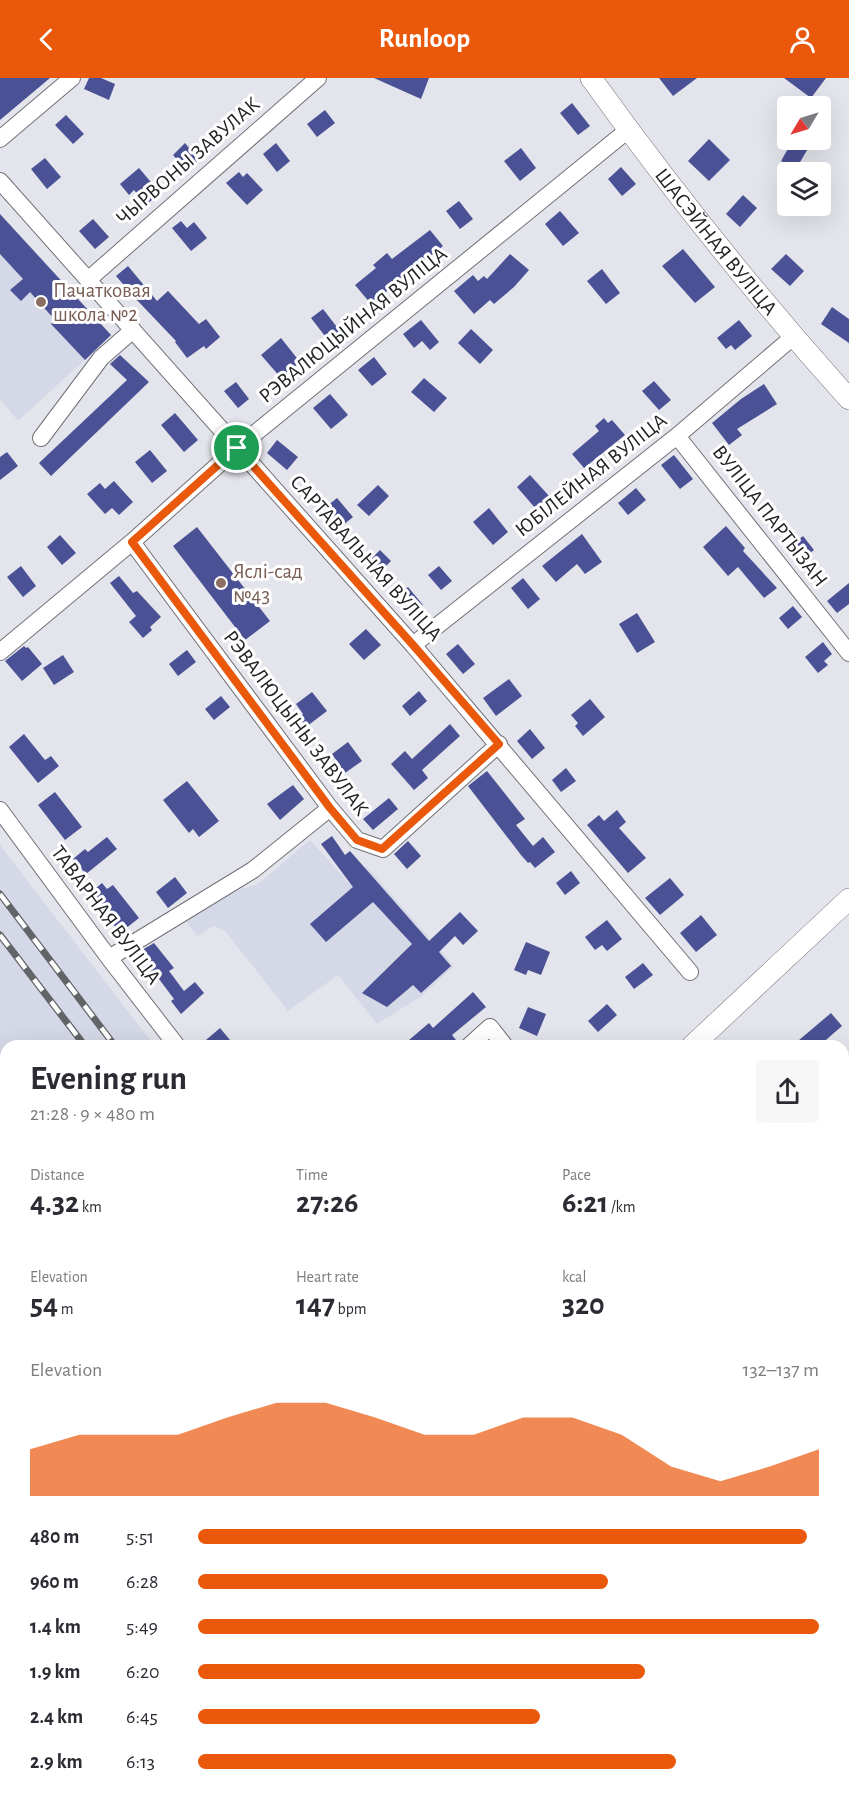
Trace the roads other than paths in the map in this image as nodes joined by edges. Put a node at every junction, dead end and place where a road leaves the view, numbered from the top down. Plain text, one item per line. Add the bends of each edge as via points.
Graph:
1 (72, 78) edge
2 (318, 78) edge
3 (591, 78) edge
4 (628, 130) junction
5 (0, 139) edge
6 (0, 181) edge
7 (89, 279) junction
8 (133, 330) junction
9 (794, 338) junction
10 (849, 399) edge
11 (677, 436) junction
12 (41, 438) dead end
13 (237, 448) junction
14 (132, 542) junction
15 (413, 645) junction
16 (0, 652) edge
17 (849, 653) edge
18 (499, 744) junction
19 (330, 808) junction
20 (0, 810) edge
21 (849, 899) edge
22 (109, 958) junction
23 (690, 972) dead end
24 (172, 1040) edge
25 (476, 1040) edge
26 (500, 1040) edge
27 (698, 1040) edge

1 - 5 street
2 - 7 street, ЧЫРВОНЫ ЗАВУЛАК
3 - 4 main road, ШАСЭЙНАЯ ВУЛІЦА
4 - 9 main road, ШАСЭЙНАЯ ВУЛІЦА
4 - 13 street, РЭВАЛЮЦЫЙНАЯ ВУЛІЦА
6 - 7 street, САРТАВАЛЬНАЯ ВУЛІЦА
7 - 8 street, САРТАВАЛЬНАЯ ВУЛІЦА
8 - 12 street via 101,358
8 - 13 street, САРТАВАЛЬНАЯ ВУЛІЦА
9 - 10 main road, ШАСЭЙНАЯ ВУЛІЦА
9 - 11 street, ЮБІЛЕЙНАЯ ВУЛІЦА
11 - 15 street, ЮБІЛЕЙНАЯ ВУЛІЦА
11 - 17 street, ВУЛІЦА ПАРТЫЗАН
13 - 14 street, РЭВАЛЮЦЫЙНАЯ ВУЛІЦА
13 - 15 street, САРТАВАЛЬНАЯ ВУЛІЦА
14 - 16 street, РЭВАЛЮЦЫЙНАЯ ВУЛІЦА
14 - 19 street, РЭВАЛЮЦЫНЫ ЗАВУЛАК
15 - 18 street, САРТАВАЛЬНАЯ ВУЛІЦА
18 - 19 street, РЭВАЛЮЦЫНЫ ЗАВУЛАК via 382,849 357,840
18 - 23 street, САРТАВАЛЬНАЯ ВУЛІЦА
19 - 22 street via 253,870
20 - 22 street, ТАВАРНАЯ ВУЛІЦА
21 - 27 main road
22 - 24 street, ТАВАРНАЯ ВУЛІЦА
25 - 26 street via 490,1028

